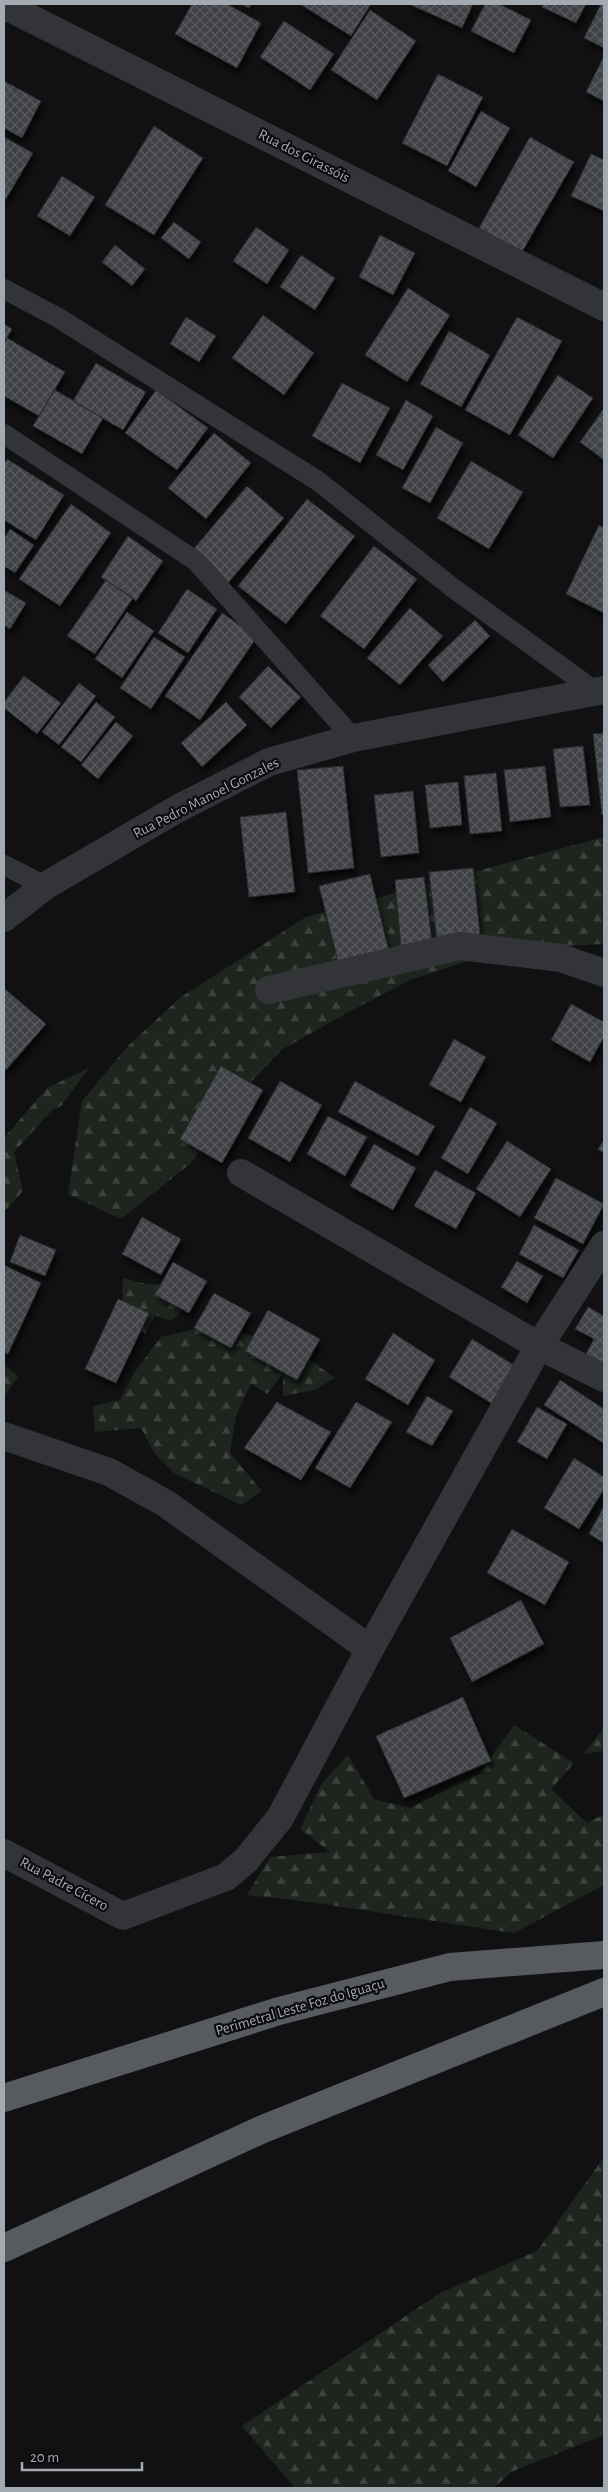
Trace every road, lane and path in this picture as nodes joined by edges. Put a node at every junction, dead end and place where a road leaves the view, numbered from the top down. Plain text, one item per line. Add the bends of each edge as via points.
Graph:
1 (4, 5) edge
2 (4, 289) edge
3 (604, 308) edge
4 (4, 434) edge
5 (600, 691) edge
6 (353, 738) junction
7 (4, 865) edge
8 (45, 886) junction
9 (4, 918) edge
10 (604, 972) edge
11 (269, 990) dead end
12 (241, 1173) dead end
13 (604, 1245) edge
14 (539, 1346) junction
15 (604, 1378) edge
16 (4, 1436) edge
17 (370, 1649) junction
18 (4, 1853) edge
19 (604, 1955) edge
20 (604, 1992) edge
21 (4, 2098) edge
22 (4, 2248) edge

1 - 3 street, Rua dos Girassóis
2 - 5 lane via 57,317 318,481 453,588
4 - 6 lane via 196,561
5 - 6 street, Rua Pedro Manoel Gonzales
6 - 8 street, Rua Pedro Manoel Gonzales via 269,762 177,809
7 - 8 lane
8 - 9 street, Rua Pedro Manoel Gonzales
10 - 11 street via 561,958 460,946
12 - 14 street
13 - 14 street
14 - 15 street
14 - 17 street
16 - 17 street via 109,1472 165,1503
17 - 18 street, Rua Padre Cícero via 280,1818 246,1860 226,1877 123,1916
19 - 21 highway, Perimetral Leste Foz do Iguaçu via 450,1967 279,2011
20 - 22 highway via 262,2129

